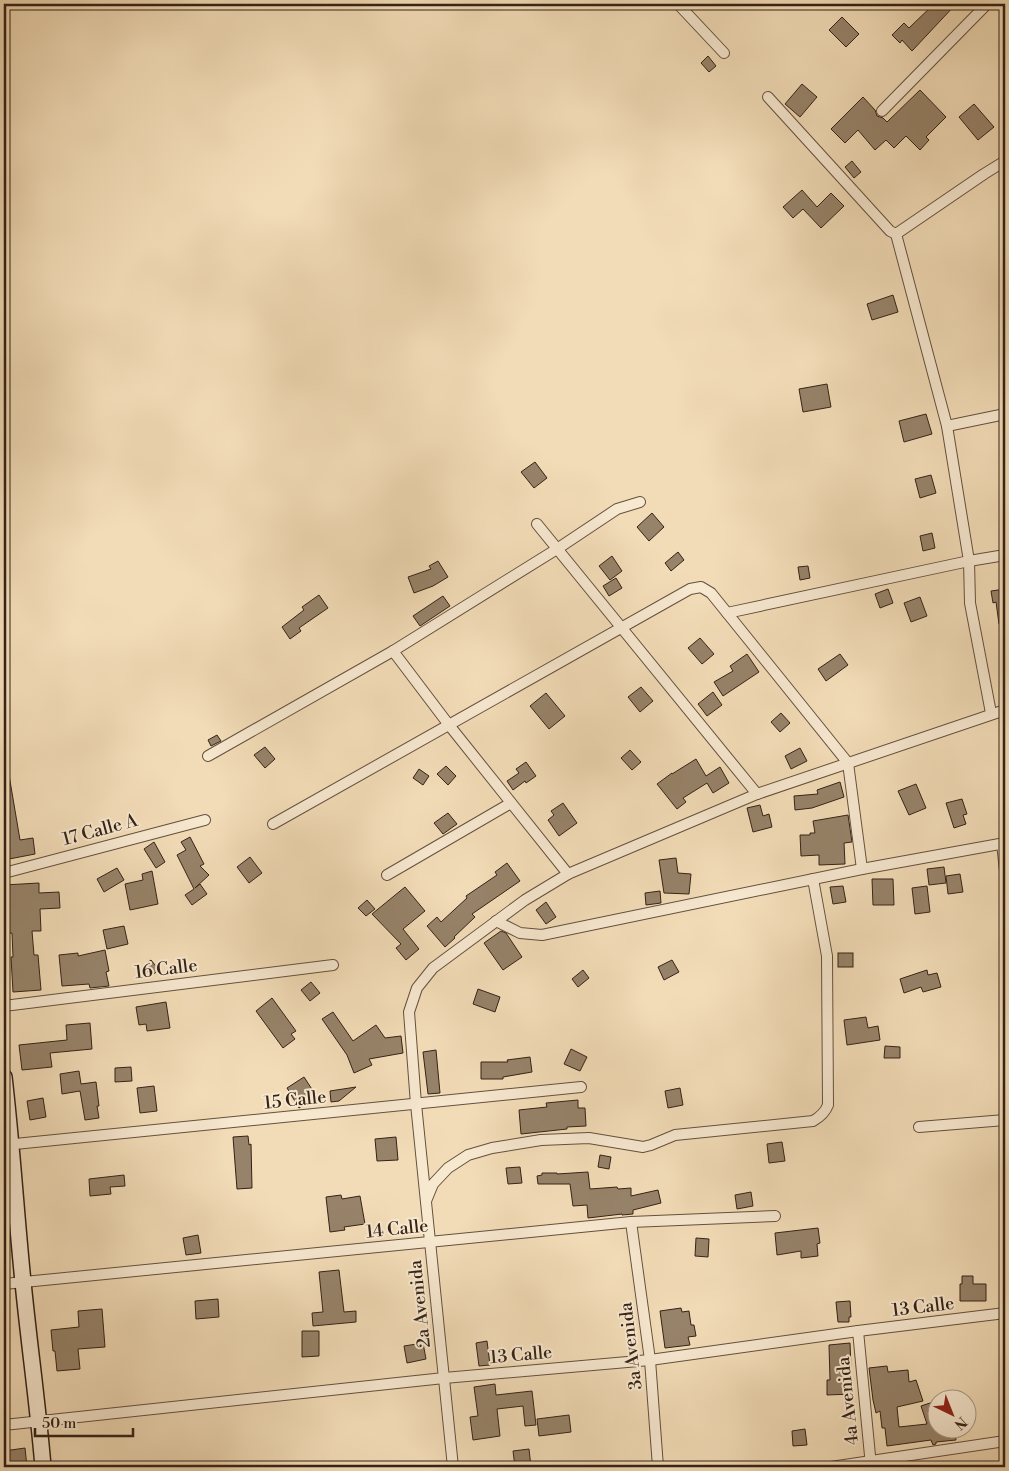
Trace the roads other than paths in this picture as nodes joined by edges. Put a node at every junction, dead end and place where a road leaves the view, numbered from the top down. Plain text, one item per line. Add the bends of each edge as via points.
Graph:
1 (678, 4) edge
2 (986, 4) edge
3 (724, 53) dead end
4 (768, 97) dead end
5 (882, 111) dead end
6 (1005, 161) edge
7 (896, 234) junction
8 (1005, 414) edge
9 (947, 426) junction
10 (640, 502) dead end
11 (537, 524) dead end
12 (557, 549) junction
13 (1005, 555) edge
14 (969, 561) junction
15 (727, 613) junction
16 (621, 628) junction
17 (394, 650) junction
18 (1005, 710) edge
19 (991, 713) junction
20 (449, 725) junction
21 (208, 756) dead end
22 (848, 763) junction
23 (757, 794) junction
24 (511, 803) junction
25 (205, 820) dead end
26 (273, 824) dead end
27 (1003, 843) edge
28 (862, 869) junction
29 (1005, 871) edge
30 (4, 872) edge
31 (568, 874) junction
32 (387, 875) dead end
33 (813, 879) junction
34 (496, 921) junction
35 (333, 965) dead end
36 (4, 1006) edge
37 (4, 1077) edge
38 (581, 1087) dead end
39 (416, 1104) junction
40 (1005, 1120) edge
41 (919, 1127) dead end
42 (8, 1145) edge
43 (425, 1204) junction
44 (775, 1216) dead end
45 (631, 1222) junction
46 (429, 1242) junction
47 (23, 1282) junction
48 (4, 1284) edge
49 (1005, 1313) edge
50 (858, 1331) junction
51 (650, 1360) junction
52 (444, 1378) junction
53 (39, 1422) junction
54 (4, 1425) edge
55 (1005, 1441) edge
56 (871, 1464) edge
57 (43, 1467) edge
58 (453, 1467) edge
59 (658, 1467) edge
60 (832, 1467) edge

1 - 3 street
2 - 5 street
4 - 7 street
6 - 7 street
7 - 9 street
8 - 9 street
9 - 14 street
10 - 12 street via 617,509
11 - 12 street
12 - 16 street
12 - 17 street
13 - 14 street
14 - 15 street
14 - 19 street via 970,603
15 - 16 street via 711,593 701,587 690,589
15 - 22 street
16 - 20 street
16 - 23 street
17 - 20 street
17 - 21 street
18 - 19 street
19 - 22 street
20 - 24 street
20 - 26 street
22 - 23 street
22 - 28 street
23 - 31 street
24 - 31 street
24 - 32 street
25 - 30 street, 17 Calle A
27 - 28 street
27 - 29 street
28 - 33 street
31 - 34 street
33 - 34 street via 542,935 520,933
33 - 43 street via 827,956 828,1105 820,1117 675,1135 643,1147 589,1138 541,1140 492,1148 468,1155 448,1168 433,1184
34 - 39 street, 2a Avenida via 432,968 416,988 409,1012
35 - 36 street, 16 Calle
37 - 42 main road
38 - 39 street, 15 Calle
39 - 42 street, 15 Calle
39 - 43 street, 2a Avenida
40 - 41 street
42 - 47 main road
43 - 46 street, 2a Avenida
44 - 45 street, 14 Calle
45 - 46 street, 14 Calle
45 - 51 street, 3a Avenida
46 - 47 street, 14 Calle
46 - 52 street, 2a Avenida
47 - 48 street
47 - 53 main road
49 - 50 street, 13 Calle
50 - 51 street, 13 Calle
50 - 56 street, 4a Avenida
51 - 52 street, 13 Calle
51 - 59 street, 3a Avenida
52 - 53 street, 13 Calle
52 - 58 street, 2a Avenida
53 - 54 street
53 - 57 main road
55 - 56 street
56 - 60 street

